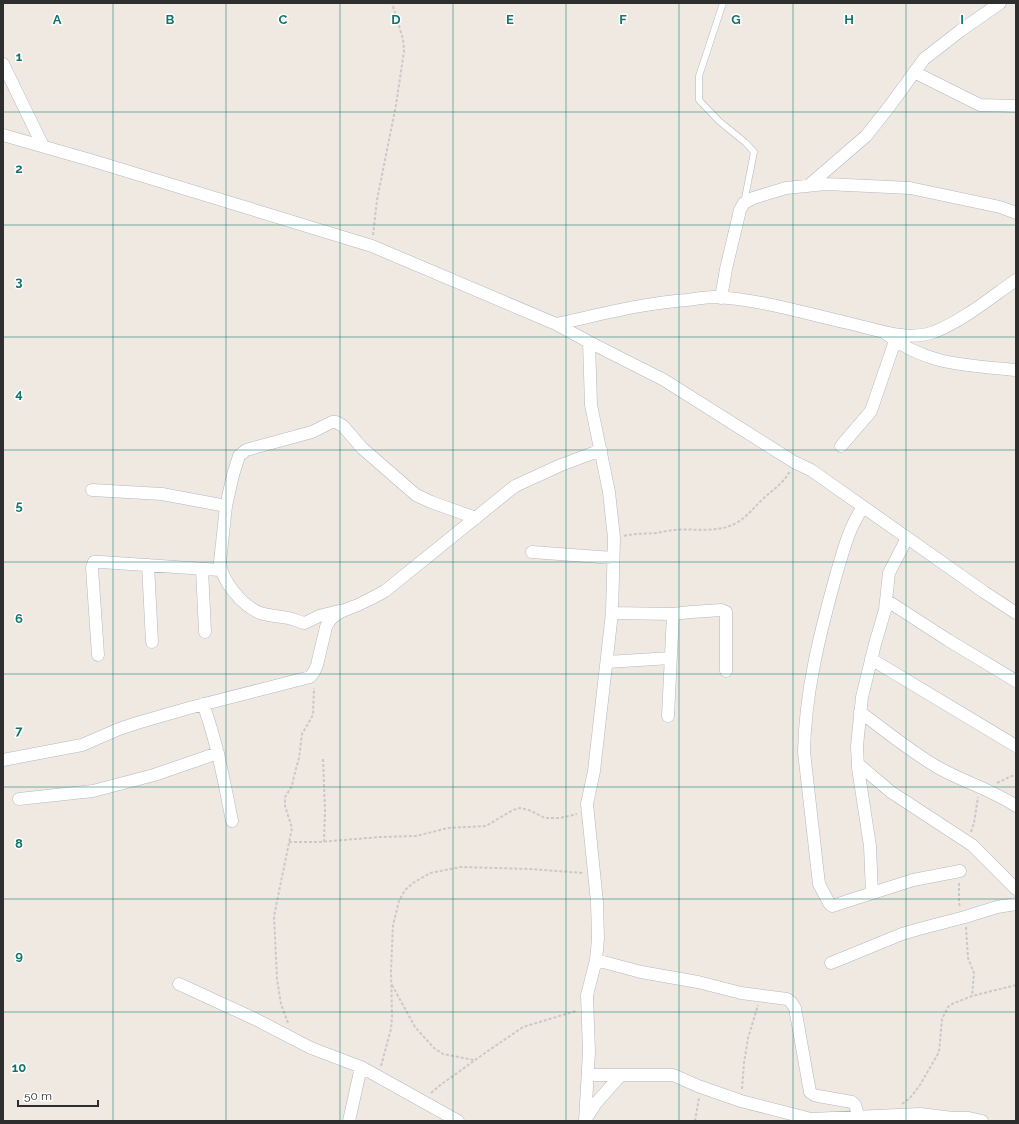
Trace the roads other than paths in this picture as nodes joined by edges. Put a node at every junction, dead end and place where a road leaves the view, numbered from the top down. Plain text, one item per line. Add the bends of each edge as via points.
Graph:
1 (723, 3) edge
2 (1000, 3) edge
3 (3, 64) edge
4 (914, 72) junction
5 (1016, 106) edge
6 (3, 135) edge
7 (43, 146) junction
8 (808, 186) junction
9 (744, 203) junction
10 (1016, 213) edge
11 (1016, 280) edge
12 (722, 298) junction
13 (556, 324) junction
14 (885, 333) junction
15 (895, 340) junction
16 (589, 342) junction
17 (1016, 370) edge
18 (841, 446) dead end
19 (601, 450) junction
20 (92, 490) dead end
21 (226, 506) junction
22 (862, 507) junction
23 (476, 518) junction
24 (907, 538) junction
25 (532, 552) dead end
26 (613, 558) junction
27 (148, 565) junction
28 (202, 568) junction
29 (220, 570) junction
30 (886, 600) junction
31 (342, 611) junction
32 (612, 613) junction
33 (1016, 613) edge
34 (673, 614) junction
35 (205, 632) dead end
36 (152, 642) dead end
37 (98, 656) dead end
38 (671, 658) junction
39 (871, 659) junction
40 (607, 662) junction
41 (726, 671) dead end
42 (1016, 681) edge
43 (203, 704) junction
44 (860, 712) junction
45 (668, 716) dead end
46 (1016, 746) edge
47 (218, 753) junction
48 (3, 760) edge
49 (858, 764) junction
50 (19, 799) dead end
51 (1016, 806) edge
52 (232, 821) dead end
53 (960, 871) dead end
54 (1016, 889) edge
55 (872, 893) junction
56 (1016, 904) edge
57 (596, 960) junction
58 (831, 963) dead end
59 (179, 984) dead end
60 (361, 1067) junction
61 (588, 1075) junction
62 (621, 1075) junction
63 (858, 1118) junction
64 (586, 1119) edge
65 (349, 1121) edge
66 (458, 1121) edge
67 (980, 1121) edge

1 - 9 lane via 699,76 699,100 754,152
2 - 4 street via 924,58
3 - 7 street
4 - 5 street via 980,105
4 - 8 street via 866,136
6 - 7 street
7 - 13 street via 372,246
8 - 9 street via 786,188
8 - 10 street via 826,184 910,188 1000,207
9 - 12 street via 740,210 726,269
11 - 14 street via 988,301 934,332 912,336
12 - 13 street via 640,306
12 - 14 street via 775,307
13 - 16 street
14 - 15 street
15 - 17 street via 911,350 952,364
15 - 18 street via 871,411
16 - 19 street via 591,405
16 - 22 street via 664,380 794,462 811,470
19 - 23 street via 526,480
19 - 26 street via 610,492
20 - 21 street via 162,494
21 - 23 street via 236,460 242,453 336,422 416,495
21 - 29 street
22 - 24 street
22 - 55 street via 855,518 840,562 826,613 811,680 804,752 820,886 832,906
23 - 31 street via 385,591
24 - 30 street via 889,573
24 - 33 street
25 - 26 street
26 - 32 street
27 - 28 street
27 - 36 street
27 - 37 street via 94,562 92,568
28 - 29 street
28 - 35 street
29 - 31 street via 240,598 262,613 305,623 319,616
30 - 39 street
30 - 42 street
31 - 43 street via 329,621 314,672 306,678
32 - 34 street
32 - 40 street
34 - 38 street
34 - 41 street via 722,610 726,612
38 - 40 street
38 - 45 street
39 - 44 street
39 - 46 street
40 - 57 street via 587,812 598,924
43 - 47 street
43 - 48 street via 119,728 82,745
44 - 49 street
44 - 51 street via 926,760
47 - 50 street via 154,775 93,791
47 - 52 street
49 - 54 street via 891,792 968,842
49 - 55 street via 870,846
53 - 55 street via 913,880
56 - 58 street via 902,934
57 - 61 street via 587,995 590,1052
57 - 63 street via 724,990 786,999 791,1002 795,1008 810,1092 818,1096 852,1102
59 - 60 street via 234,1008 311,1048
60 - 65 street
60 - 66 street
61 - 62 street
61 - 64 street
62 - 63 street via 673,1075 741,1102 811,1119
62 - 64 street via 596,1103
63 - 67 street via 920,1114

